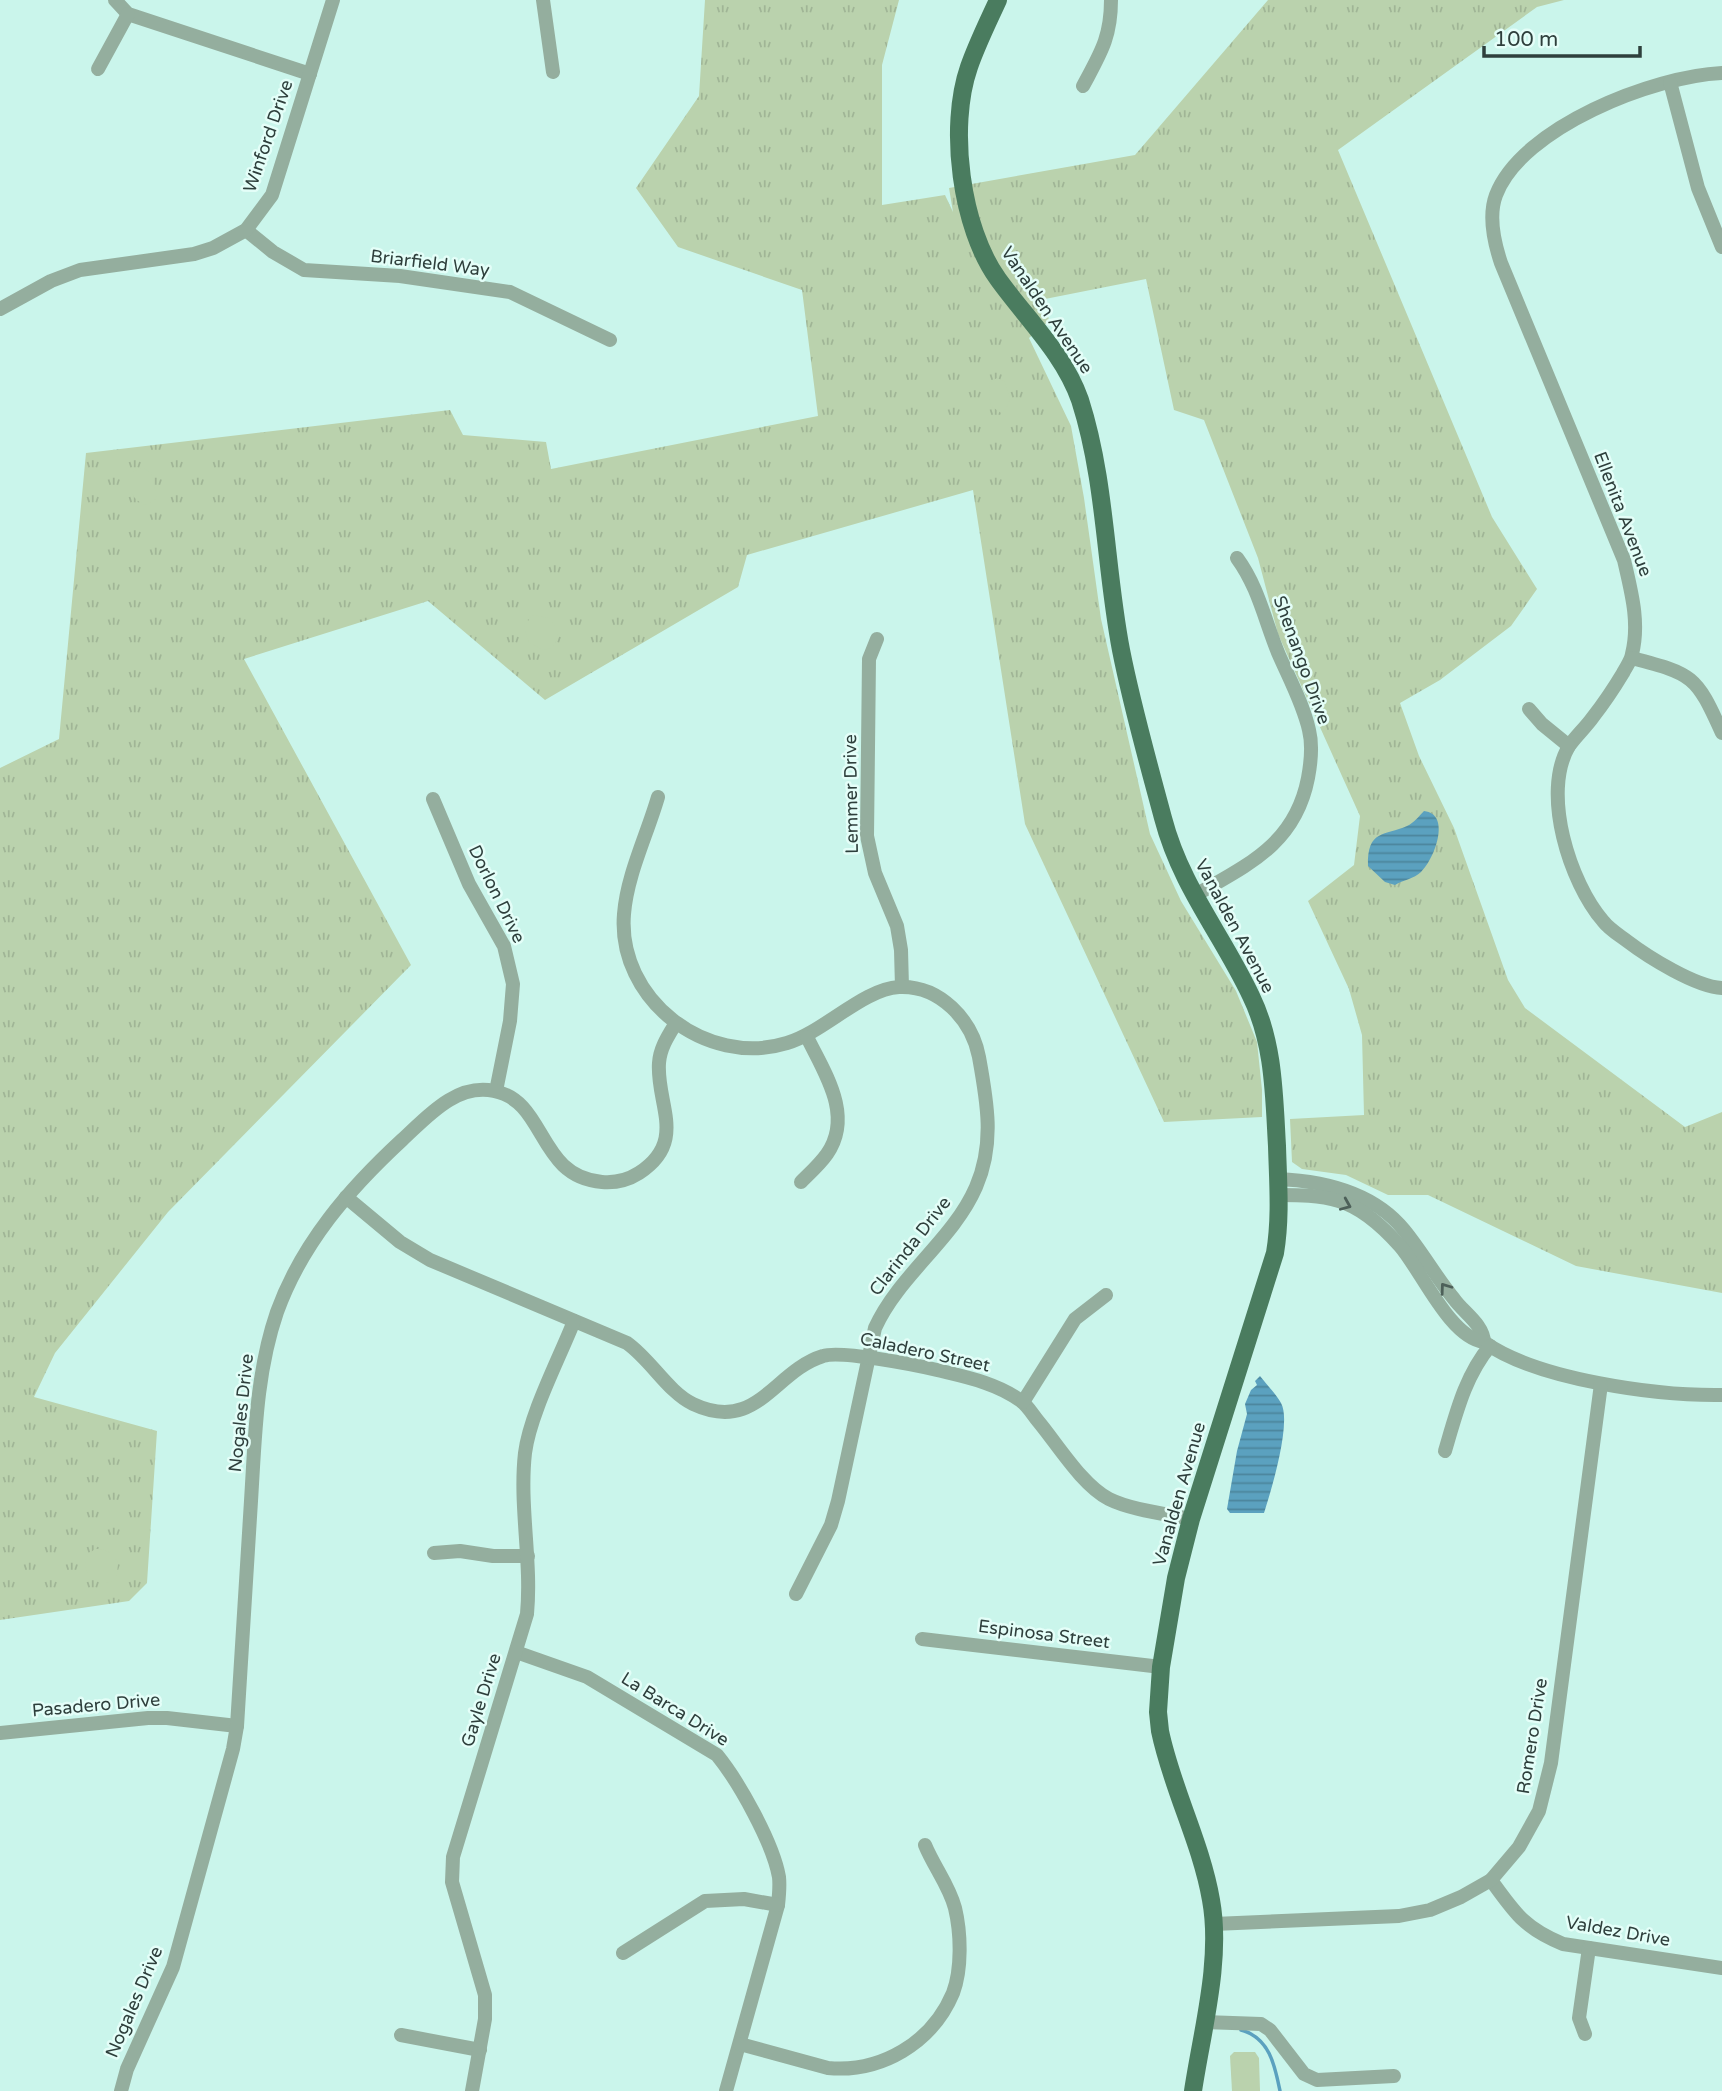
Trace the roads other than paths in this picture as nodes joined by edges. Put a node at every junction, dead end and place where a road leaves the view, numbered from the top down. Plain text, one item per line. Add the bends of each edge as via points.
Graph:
1 (116, 0) edge
2 (334, 0) edge
3 (543, 0) edge
4 (998, 0) edge
5 (1111, 0) edge
6 (128, 14) junction
7 (98, 69) dead end
8 (553, 72) dead end
9 (1722, 73) edge
10 (310, 74) junction
11 (1670, 82) junction
12 (1083, 86) dead end
13 (246, 230) junction
14 (1722, 247) edge
15 (0, 309) edge
16 (610, 340) dead end
17 (1237, 558) dead end
18 (877, 639) dead end
19 (1632, 658) junction
20 (1529, 709) dead end
21 (1722, 733) edge
22 (1569, 746) junction
23 (658, 797) dead end
24 (433, 799) dead end
25 (1194, 896) junction
26 (901, 987) junction
27 (1722, 988) edge
28 (676, 1023) junction
29 (807, 1037) junction
30 (496, 1091) junction
31 (801, 1182) dead end
32 (1279, 1187) junction
33 (346, 1197) junction
34 (1107, 1295) dead end
35 (574, 1321) junction
36 (1487, 1344) junction
37 (868, 1359) junction
38 (1601, 1384) junction
39 (1722, 1395) edge
40 (1023, 1402) junction
41 (1445, 1451) dead end
42 (1191, 1520) junction
43 (434, 1553) dead end
44 (528, 1556) junction
45 (796, 1594) dead end
46 (922, 1639) dead end
47 (516, 1652) junction
48 (1161, 1667) junction
49 (237, 1726) junction
50 (0, 1733) edge
51 (925, 1845) dead end
52 (1491, 1880) junction
53 (778, 1905) junction
54 (1214, 1924) junction
55 (1589, 1948) junction
56 (623, 1953) dead end
57 (1722, 1968) edge
58 (1203, 2022) junction
59 (1586, 2034) dead end
60 (401, 2035) dead end
61 (740, 2044) junction
62 (480, 2050) junction
63 (1394, 2076) dead end
64 (121, 2091) edge
65 (472, 2091) edge
66 (726, 2091) edge
67 (1193, 2091) edge

1 - 6 street
2 - 10 street, Winford Drive
3 - 8 street
4 - 25 main road, Vanalden Avenue via 968,69 960,110 968,208 975,236 994,274 1062,363 1077,391 1097,471 1121,649 1174,856
5 - 12 street via 1104,46
6 - 7 street
6 - 10 street
9 - 11 street
10 - 13 street, Winford Drive via 272,195
11 - 14 street via 1698,188
11 - 19 street, Ellenita Avenue via 1604,104 1564,124 1530,149 1508,171 1495,197 1493,218 1501,263 1623,560 1633,597 1636,632
13 - 15 street, Winford Drive via 194,254 80,270
13 - 16 street, Briarfield Way via 304,270 400,276 510,292
17 - 25 street, Shenango Drive via 1254,584 1303,711 1312,756 1305,792 1279,840
18 - 26 street, Lemmer Drive via 869,659 867,836 875,873 897,926
19 - 21 street via 1693,679
19 - 22 street, Ellenita Avenue
20 - 22 street
22 - 27 street, Ellenita Avenue via 1558,812 1564,845 1586,898 1604,923 1634,946 1684,975
23 - 28 street via 623,917 625,942 638,979 652,1001
24 - 30 street, Dorlon Drive via 469,884 503,946 513,984
25 - 32 main road, Vanalden Avenue via 1252,998 1268,1047
26 - 29 street via 872,995
26 - 37 street, Clarinda Drive via 921,989 946,1002 965,1021 976,1042 989,1125 977,1186 963,1211 885,1307
28 - 29 street via 715,1044 753,1048
28 - 30 street via 663,1043 659,1062 667,1131 661,1148 645,1167 624,1180 590,1181 572,1174 558,1161 521,1105
29 - 31 street via 840,1115 829,1152
30 - 33 street, Nogales Drive via 477,1090 440,1105
32 - 36 street via 1329,1184 1361,1197 1391,1217 1480,1328
32 - 42 main road, Vanalden Avenue via 1275,1252
33 - 35 street, Caladero Street via 400,1242 430,1260
33 - 49 street, Nogales Drive via 291,1281 263,1367
34 - 40 street via 1075,1319
35 - 37 street, Caladero Street via 628,1343 678,1394 709,1410 751,1406 803,1365 824,1355
35 - 44 street, Gayle Drive via 529,1431 524,1472
36 - 38 street via 1541,1367
36 - 41 street via 1465,1386
37 - 40 street, Caladero Street via 990,1384
37 - 45 street, Clarinda Drive via 831,1525
38 - 39 street
38 - 52 street, Romero Drive via 1551,1763 1539,1811 1519,1847
40 - 42 street, Caladero Street via 1099,1492 1111,1500
42 - 48 main road, Vanalden Avenue
43 - 44 street
44 - 47 street, Gayle Drive via 527,1614
46 - 48 street, Espinosa Street
47 - 53 street, La Barca Drive via 587,1677 717,1755 733,1775 774,1858 780,1881
47 - 62 street, Gayle Drive via 453,1857 452,1882 485,1995
48 - 54 main road, Vanalden Avenue via 1160,1731 1205,1874
49 - 50 street, Pasadero Drive via 148,1718
49 - 64 street, Nogales Drive via 173,1968
51 - 61 street via 947,1886 958,1924 959,1960 953,1992 937,2021 908,2049 859,2067 828,2068
52 - 54 street, Romero Drive via 1430,1910 1399,1916
52 - 55 street, Valdez Drive via 1522,1921 1541,1935
53 - 56 street via 744,1899 705,1901
53 - 61 street, La Barca Drive
54 - 58 main road, Vanalden Avenue
55 - 57 street, Valdez Drive
55 - 59 street via 1579,2018
58 - 63 street via 1261,2024 1304,2074 1317,2080
58 - 67 main road, Vanalden Avenue
60 - 62 street
61 - 66 street, La Barca Drive
62 - 65 street, Gayle Drive

